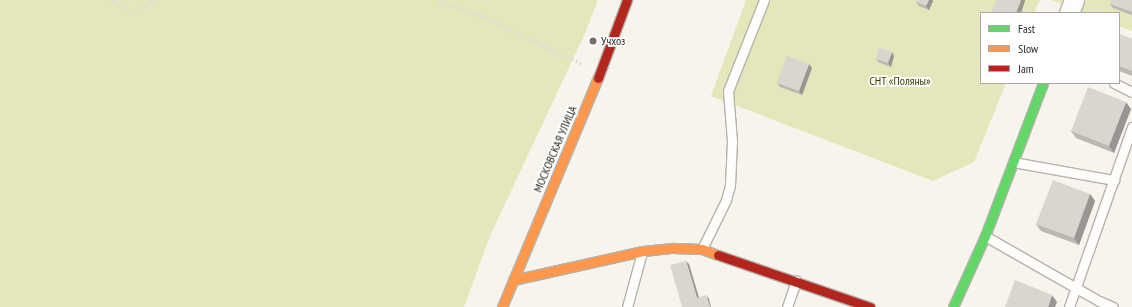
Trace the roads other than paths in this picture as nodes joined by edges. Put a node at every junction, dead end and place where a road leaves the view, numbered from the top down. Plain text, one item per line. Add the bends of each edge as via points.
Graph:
1 (627, 0) edge
2 (764, 0) edge
3 (1074, 0) edge
4 (1069, 12) edge
5 (1043, 84) edge
6 (1116, 84) edge
7 (1132, 92) edge
8 (1132, 127) edge
9 (1013, 162) junction
10 (1114, 180) junction
11 (985, 236) junction
12 (702, 249) junction
13 (643, 251) junction
14 (513, 280) junction
15 (796, 281) junction
16 (1076, 288) junction
17 (502, 307) edge
18 (627, 307) edge
19 (787, 307) edge
20 (870, 307) edge
21 (953, 307) edge
22 (1069, 307) edge
23 (1113, 307) edge

1 - 14 street, МОСКОВСКАЯ УЛИЦА via 600,73
2 - 12 lane via 728,91 732,155 730,185 726,200
3 - 4 street
5 - 9 street
6 - 7 lane
8 - 10 lane
9 - 10 lane
9 - 11 street
10 - 16 lane
11 - 16 lane
11 - 21 street
12 - 13 street
12 - 15 street
13 - 14 street
13 - 18 lane
14 - 17 street, МОСКОВСКАЯ УЛИЦА
15 - 19 lane
15 - 20 street
16 - 22 lane
16 - 23 lane

